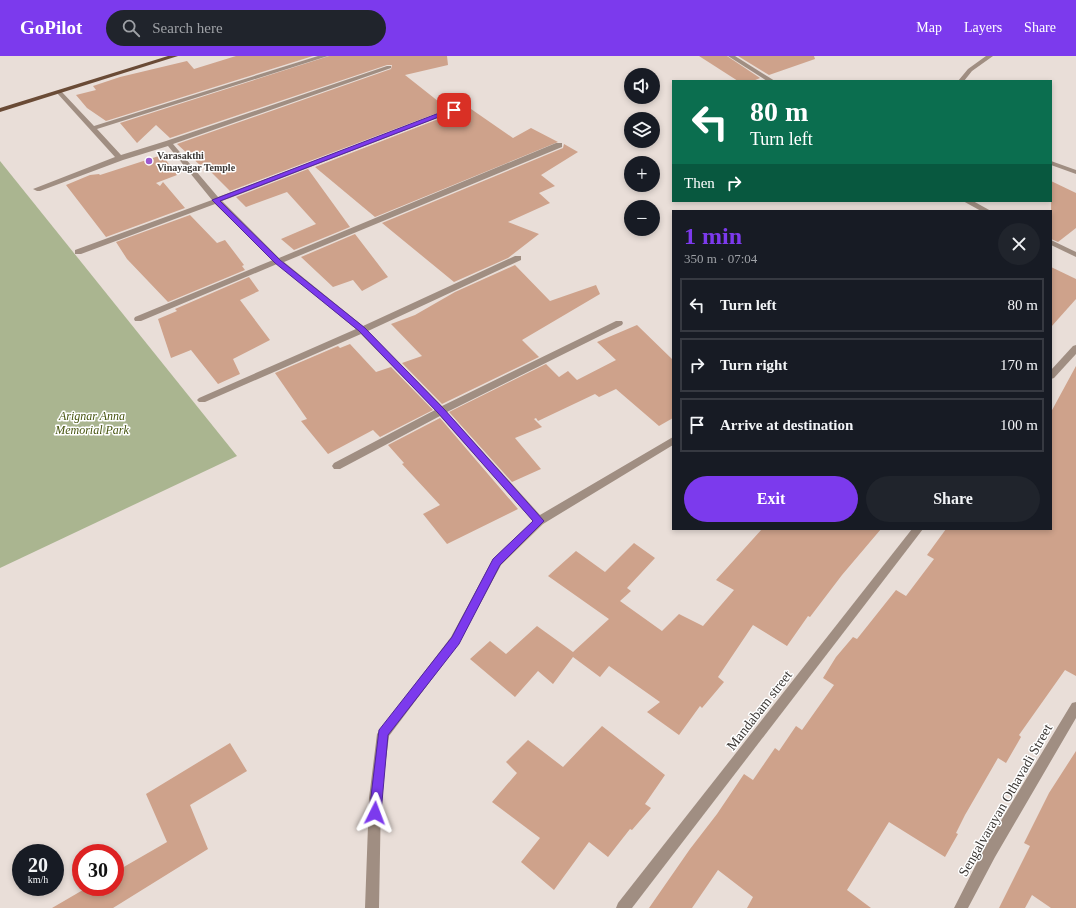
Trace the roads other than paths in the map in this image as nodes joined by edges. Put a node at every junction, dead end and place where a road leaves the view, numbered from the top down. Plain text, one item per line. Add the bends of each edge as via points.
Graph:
1 (174, 56) edge
2 (325, 56) edge
3 (731, 56) edge
4 (990, 56) edge
5 (389, 67) dead end
6 (770, 80) edge
7 (962, 80) edge
8 (59, 92) junction
9 (469, 104) dead end
10 (0, 110) edge
11 (94, 128) junction
12 (169, 143) junction
13 (559, 145) dead end
14 (120, 158) junction
15 (1052, 163) edge
16 (1076, 172) edge
17 (37, 189) dead end
18 (216, 200) junction
19 (969, 202) edge
20 (985, 210) edge
21 (1052, 242) edge
22 (78, 252) dead end
23 (1076, 254) edge
24 (518, 258) dead end
25 (278, 261) junction
26 (138, 319) dead end
27 (619, 323) dead end
28 (362, 330) junction
29 (1076, 348) edge
30 (1052, 375) edge
31 (202, 400) dead end
32 (441, 411) junction
33 (672, 441) edge
34 (337, 466) dead end
35 (539, 521) junction
36 (917, 530) edge
37 (1076, 707) edge
38 (372, 908) edge
39 (623, 908) edge
40 (961, 908) edge

1 - 8 main road
2 - 11 street
3 - 6 street
4 - 7 street via 970,70
5 - 12 street
8 - 10 main road
8 - 11 street
9 - 18 street
11 - 14 street
12 - 14 street
12 - 18 street
13 - 25 street
14 - 17 street
15 - 16 street
18 - 22 street
18 - 25 street
19 - 20 street
21 - 23 street
24 - 28 street
25 - 26 street
25 - 28 street
27 - 32 street
28 - 31 street
28 - 32 street
29 - 30 street
32 - 34 street
32 - 35 street
33 - 35 street
35 - 38 street via 497,562 455,640 383,734 375,798
36 - 39 street, Mandabam street
37 - 40 street, Sengalvarayan Othavadi Street via 990,852

